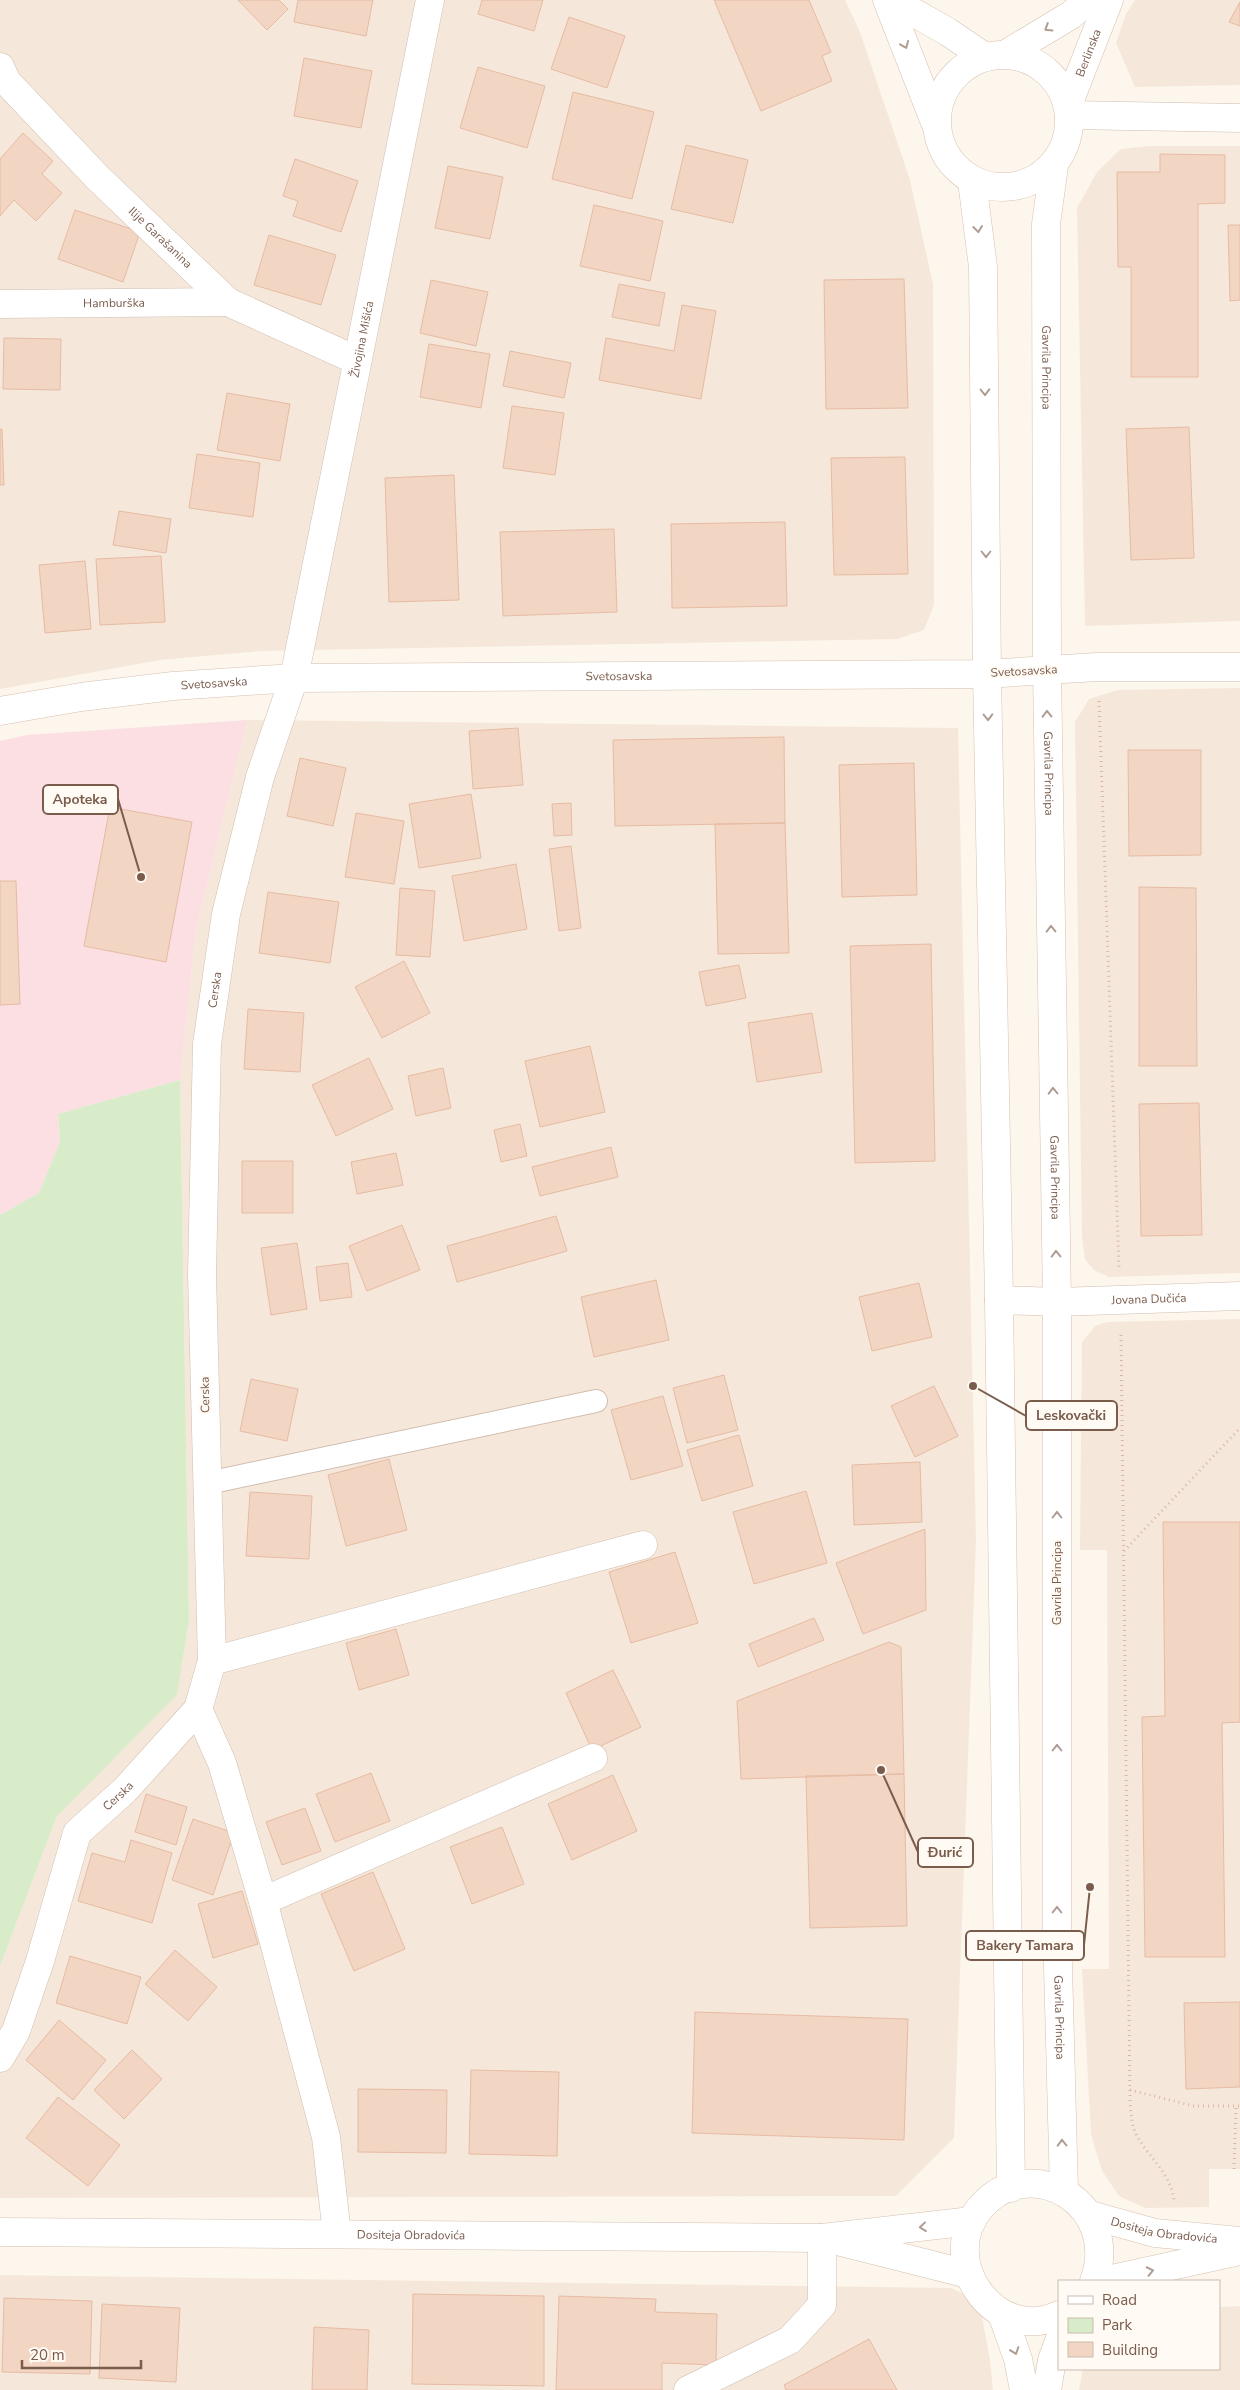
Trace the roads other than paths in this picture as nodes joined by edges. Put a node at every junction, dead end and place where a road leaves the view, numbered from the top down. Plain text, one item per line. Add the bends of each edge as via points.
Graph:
1 (430, 0) edge
2 (887, 0) edge
3 (892, 0) edge
4 (1088, 0) edge
5 (1109, 0) edge
6 (996, 56) junction
7 (0, 67) edge
8 (1069, 110) junction
9 (1240, 118) edge
10 (936, 125) junction
11 (1054, 166) junction
12 (972, 181) junction
13 (228, 302) junction
14 (0, 304) edge
15 (356, 360) junction
16 (1240, 667) edge
17 (1047, 670) junction
18 (987, 674) junction
19 (294, 678) junction
20 (0, 711) edge
21 (1240, 1296) edge
22 (999, 1300) junction
23 (1057, 1302) junction
24 (596, 1401) dead end
25 (208, 1483) junction
26 (643, 1545) dead end
27 (212, 1662) junction
28 (198, 1709) junction
29 (592, 1758) dead end
30 (263, 1901) junction
31 (0, 2058) edge
32 (1011, 2188) junction
33 (1064, 2192) junction
34 (1090, 2215) junction
35 (972, 2221) junction
36 (0, 2232) edge
37 (337, 2234) junction
38 (822, 2238) junction
39 (1240, 2241) edge
40 (1240, 2250) edge
41 (968, 2274) junction
42 (1094, 2280) edge
43 (1106, 2280) edge
44 (1002, 2314) junction
45 (1058, 2315) edge
46 (1058, 2344) edge
47 (688, 2390) edge
48 (1024, 2390) edge
49 (1047, 2390) edge

1 - 15 street, Živojina Mišića
2 -> 10 street
3 - 6 street
4 -> 6 street via 1070,15
5 - 8 street, Berlinska
6 - 8 street via 1027,59 1046,69 1060,86
6 - 10 street via 964,67 949,83 938,103
7 - 13 street, Ilije Garašanina via 7,82 98,178
8 - 9 street
8 - 11 street via 1069,133
10 - 12 street via 942,148 954,167
11 - 12 street via 1036,180 1015,188 993,188
11 - 17 street, Gavrila Principa via 1046,224
12 -> 18 street via 983,267
13 - 14 street, Hamburška
13 - 15 street, Ilije Garašanina
15 - 19 street, Živojina Mišića
16 - 17 street, Svetosavska
17 - 18 street, Svetosavska
23 -> 17 street, Gavrila Principa
18 - 19 street, Svetosavska
18 -> 22 street
19 - 20 street, Svetosavska via 81,696
19 - 25 street, Cerska via 260,777 226,914 207,1044 202,1274
21 - 23 street, Jovana Dučića
22 - 23 street, Jovana Dučića
22 - 32 street
33 -> 23 street, Gavrila Principa via 1057,1929
24 - 25 lane
25 - 27 street, Cerska
26 - 27 street
27 - 28 street, Cerska
28 - 30 street via 222,1763
28 - 31 street, Cerska via 125,1790 77,1833 40,1961 16,2031
29 - 30 street
30 - 37 street via 326,2137
32 - 33 street via 1047,2185
32 - 35 street via 996,2195
33 - 34 street via 1078,2201
34 - 39 street, Dositeja Obradovića via 1155,2233
34 - 42 street via 1101,2248 1100,2266
35 -> 38 street, Dositeja Obradovića
35 - 41 street via 966,2247
36 - 37 street, Dositeja Obradovića
37 - 38 street, Dositeja Obradovića
38 - 41 street, Dositeja Obradovića
38 - 47 street via 822,2305 790,2340
43 -> 40 street, Dositeja Obradovića
41 - 44 street via 976,2290
44 - 45 street via 1037,2321
44 -> 48 street via 1018,2359
46 - 49 street

